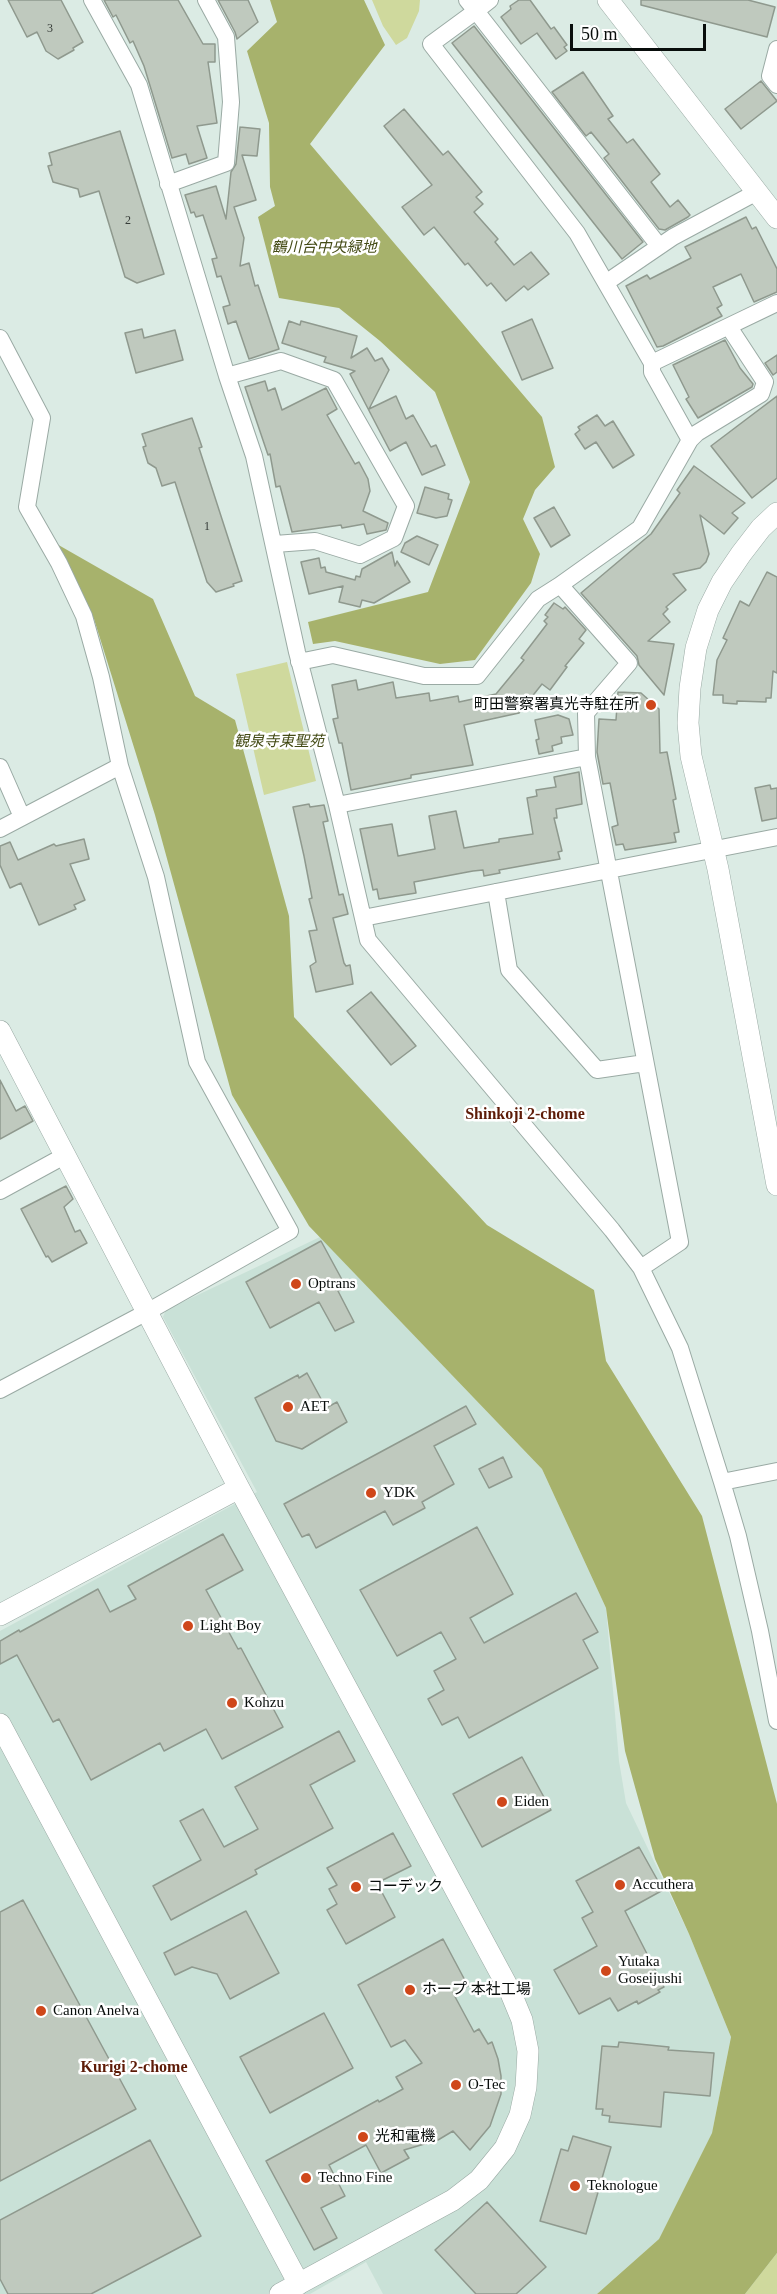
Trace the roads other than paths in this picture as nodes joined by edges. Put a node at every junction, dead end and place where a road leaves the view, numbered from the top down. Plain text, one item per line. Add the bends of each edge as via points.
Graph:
1 (92, 0) edge
2 (206, 0) edge
3 (490, 0) edge
4 (608, 0) edge
5 (471, 5) edge
6 (777, 49) edge
7 (777, 85) edge
8 (168, 184) junction
9 (757, 192) junction
10 (777, 218) edge
11 (659, 246) junction
12 (607, 282) junction
13 (777, 303) edge
14 (729, 327) junction
15 (0, 338) edge
16 (652, 363) junction
17 (226, 376) junction
18 (690, 440) junction
19 (777, 513) edge
20 (275, 544) junction
21 (560, 585) junction
22 (299, 662) junction
23 (587, 757) junction
24 (120, 766) junction
25 (0, 767) edge
26 (337, 805) junction
27 (21, 817) junction
28 (0, 829) edge
29 (777, 837) edge
30 (713, 849) junction
31 (608, 869) junction
32 (496, 892) junction
33 (363, 918) junction
34 (0, 1031) edge
35 (645, 1063) junction
36 (66, 1155) junction
37 (777, 1185) edge
38 (0, 1191) edge
39 (641, 1268) junction
40 (147, 1312) junction
41 (0, 1390) edge
42 (777, 1471) edge
43 (722, 1482) junction
44 (239, 1488) junction
45 (0, 1615) edge
46 (777, 1721) edge
47 (0, 1724) edge
48 (289, 2289) edge

1 - 8 street via 139,85
2 - 8 street via 226,37 231,102 226,163
3 - 5 street
4 - 9 street
5 - 11 street
5 - 12 street via 430,44 578,233
6 - 7 street via 770,76
8 - 17 street
9 - 10 street
9 - 11 street
11 - 12 street
12 - 16 street
13 - 14 street
14 - 16 street
14 - 18 street via 765,382 760,394
15 - 24 street via 42,418 27,507 84,616
16 - 18 street via 652,372
17 - 20 street via 254,456
17 - 20 street via 281,361 334,380 406,506 394,538 360,555 315,541
18 - 21 street via 640,528
19 - 30 street via 761,528 722,582 696,648 688,723 691,756
20 - 22 street
21 - 22 street via 538,599 477,676 424,676 333,655
21 - 23 street via 629,663 586,713
22 - 26 street
23 - 26 street
23 - 31 street
24 - 27 street
24 - 40 street via 156,877 197,1062 290,1231
25 - 27 street
26 - 33 street
27 - 28 street
29 - 30 street
30 - 31 street
30 - 37 street
31 - 32 street
31 - 35 street
32 - 33 street
32 - 35 street via 509,970 597,1071
33 - 39 street via 368,940
34 - 36 street
35 - 39 street via 680,1242
36 - 38 street
36 - 40 street
39 - 43 street via 680,1348
40 - 41 street
40 - 44 street
42 - 43 street
43 - 46 street via 760,1631
44 - 45 street
44 - 48 street via 510,1991 522,2020 528,2051 520,2115 505,2148 479,2180 453,2200
47 - 48 street

